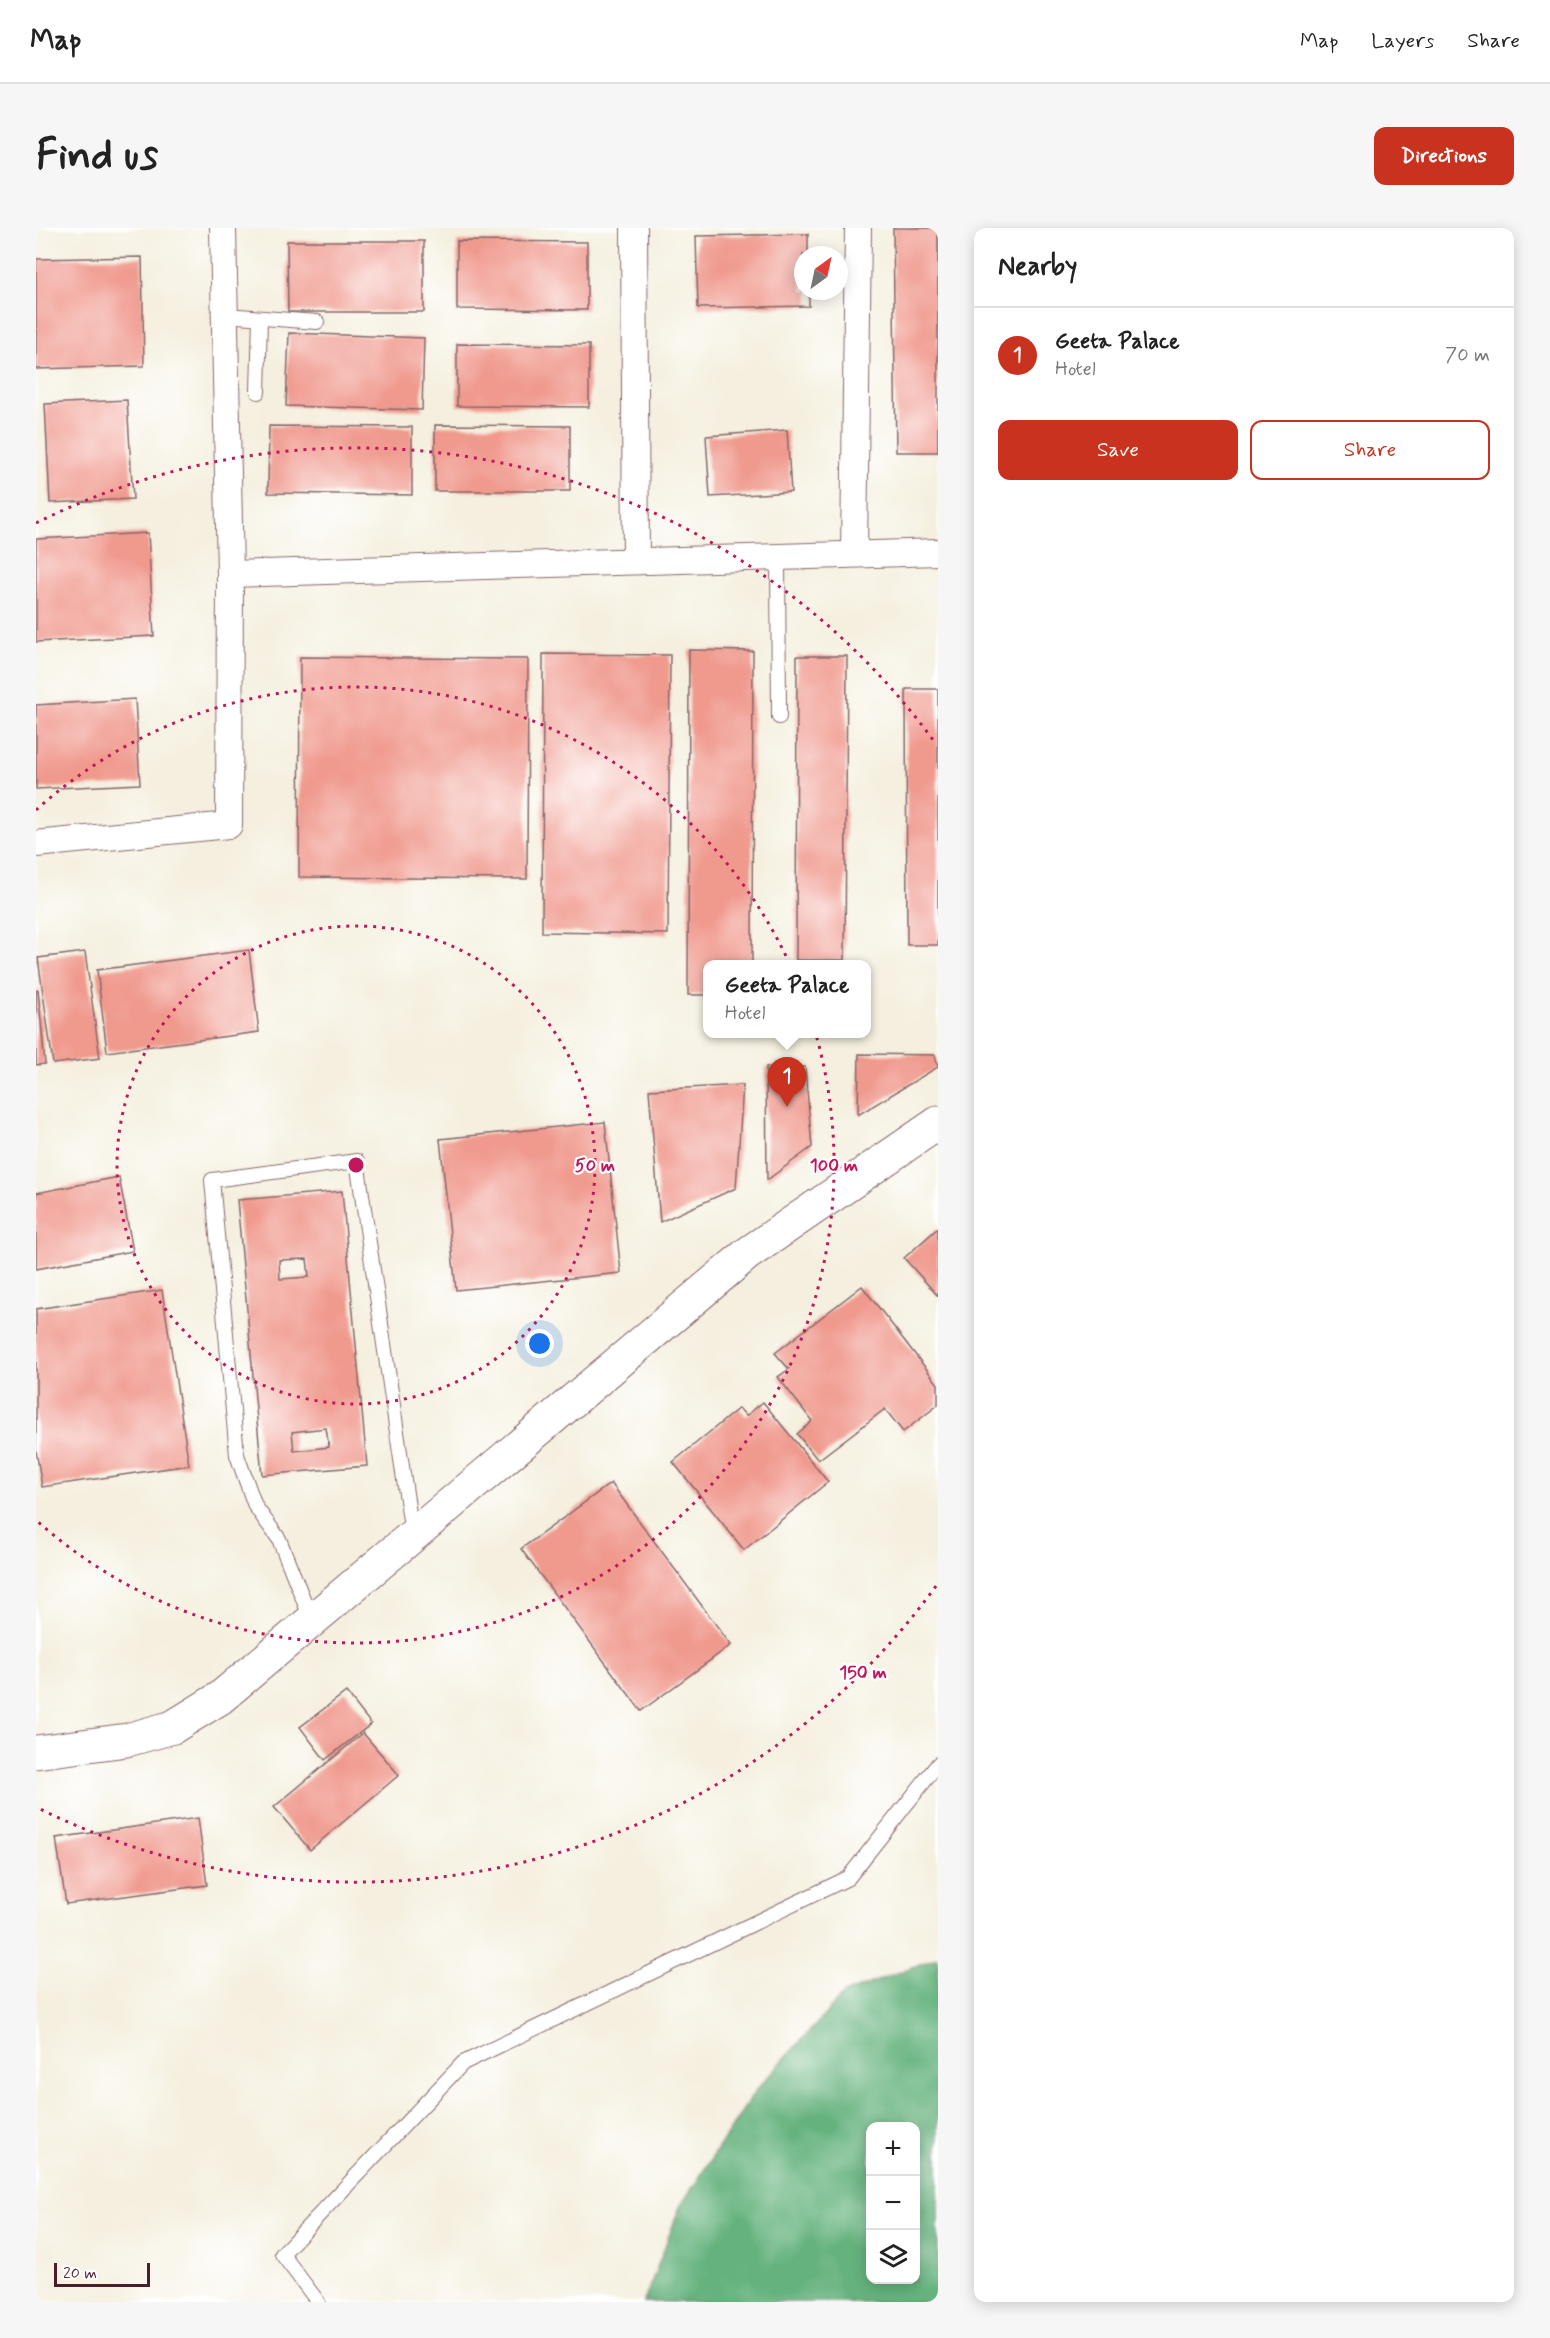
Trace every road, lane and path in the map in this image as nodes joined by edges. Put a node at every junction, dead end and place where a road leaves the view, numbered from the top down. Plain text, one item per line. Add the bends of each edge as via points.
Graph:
1 (223, 228) edge
2 (634, 228) edge
3 (858, 228) edge
4 (225, 315) junction
5 (260, 318) junction
6 (317, 322) dead end
7 (258, 392) dead end
8 (938, 552) edge
9 (854, 554) junction
10 (778, 557) junction
11 (636, 561) junction
12 (230, 574) junction
13 (779, 717) dead end
14 (36, 844) edge
15 (938, 1123) edge
16 (412, 1536) junction
17 (312, 1621) junction
18 (36, 1752) edge
19 (938, 1764) edge
20 (318, 2302) edge

1 - 4 street
2 - 11 street
3 - 9 street
4 - 5 lane
4 - 12 street
5 - 6 lane
5 - 7 lane
8 - 9 street
9 - 10 street
10 - 11 street
10 - 13 lane
11 - 12 street
12 - 14 street via 228,825
15 - 16 street via 747,1254
16 - 17 street
16 - 17 lane via 357,1161 212,1180 237,1455 255,1506 279,1539
17 - 18 street via 220,1698 173,1727 127,1740
19 - 20 lane via 848,1878 464,2063 282,2254

